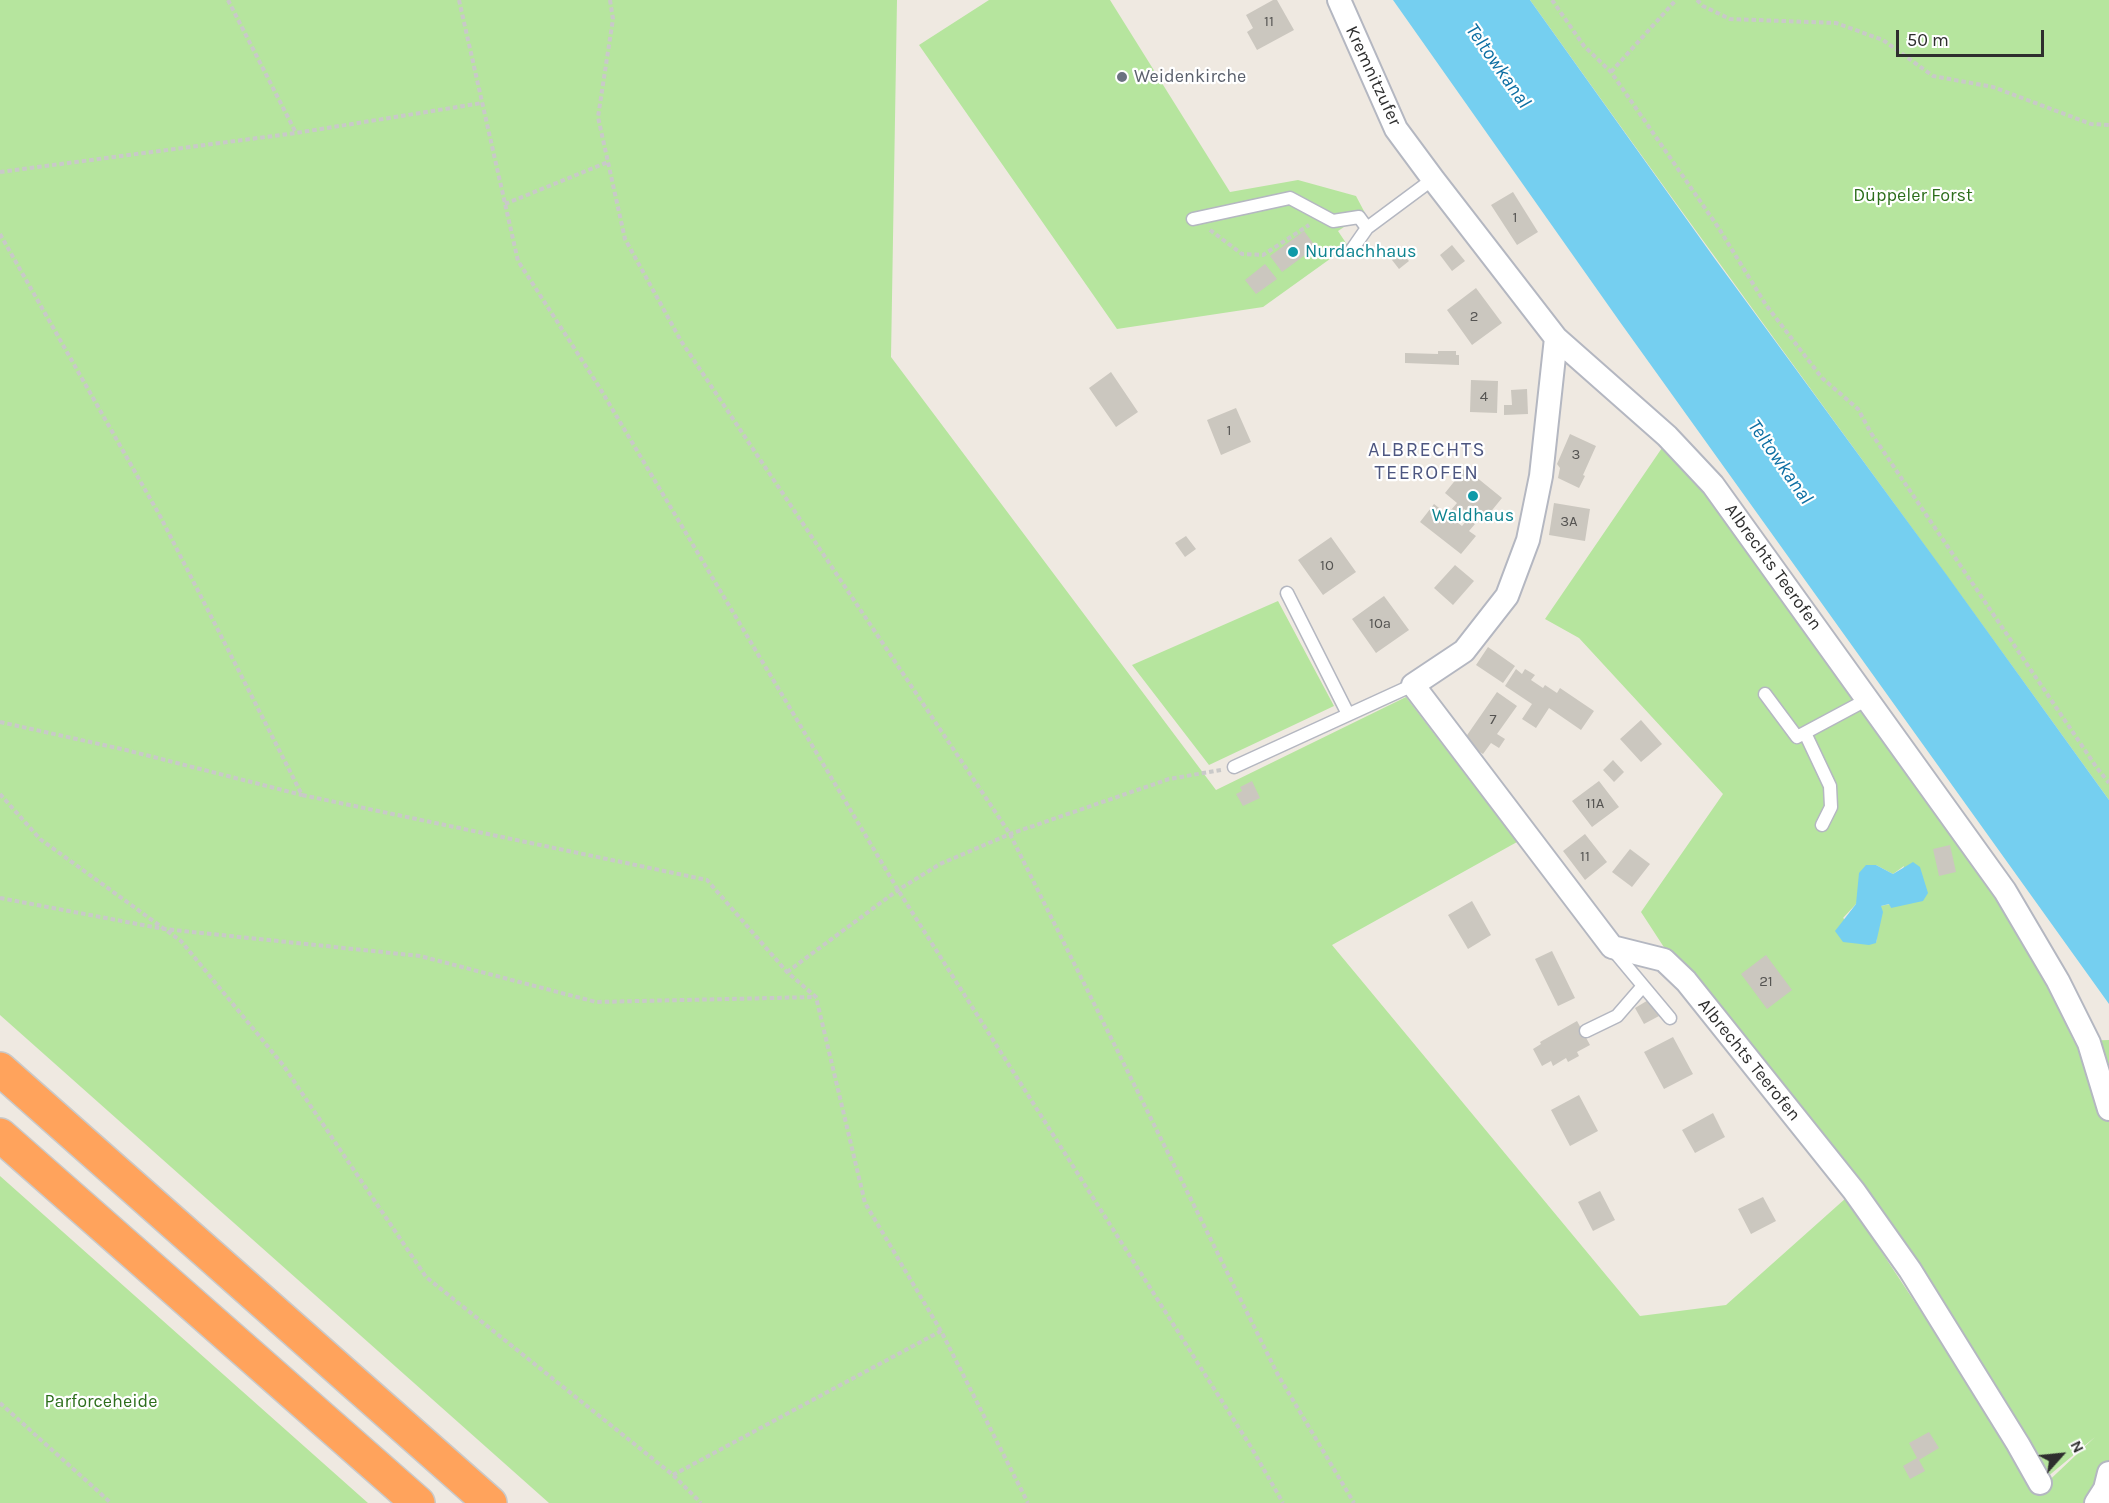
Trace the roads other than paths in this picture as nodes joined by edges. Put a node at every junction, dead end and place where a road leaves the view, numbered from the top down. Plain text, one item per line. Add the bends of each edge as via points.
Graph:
1 (1339, 0) edge
2 (1433, 179) junction
3 (1193, 219) road end
4 (1367, 228) junction
5 (1351, 251) dead end
6 (1556, 338) junction
7 (1287, 593) dead end
8 (1409, 691) junction
9 (1766, 694) dead end
10 (1868, 699) junction
11 (1348, 714) junction
12 (1805, 733) junction
13 (1234, 767) road end
14 (1822, 825) dead end
15 (1612, 947) junction
16 (1643, 986) junction
17 (1670, 1018) dead end
18 (1587, 1031) dead end
19 (0, 1069) edge
20 (2109, 1109) edge
21 (0, 1135) edge
22 (2109, 1473) edge
23 (2040, 1483) dead end
24 (418, 1503) edge
25 (490, 1503) edge
26 (2096, 1503) edge

1 - 2 street, Kremnitzufer via 1396,129
2 - 4 lane
2 - 6 street, Albrechts Teerofen
3 - 4 lane via 1290,198 1333,221 1359,217
4 - 5 lane
6 - 8 street via 1541,476 1528,540 1507,596 1464,651
6 - 10 street, Albrechts Teerofen via 1667,436 1713,485
7 - 11 lane
8 - 11 lane
8 - 15 street
9 - 12 lane via 1797,737
10 - 12 lane
10 - 20 street, Albrechts Teerofen via 2005,891 2058,981 2089,1043
11 - 13 lane
12 - 14 lane via 1830,786 1830,807
15 - 16 lane
15 - 23 street, Albrechts Teerofen via 1665,960 1812,1138 1910,1270
16 - 17 lane
16 - 18 lane via 1617,1016
19 - 25 highway
21 - 24 highway
22 - 26 street

